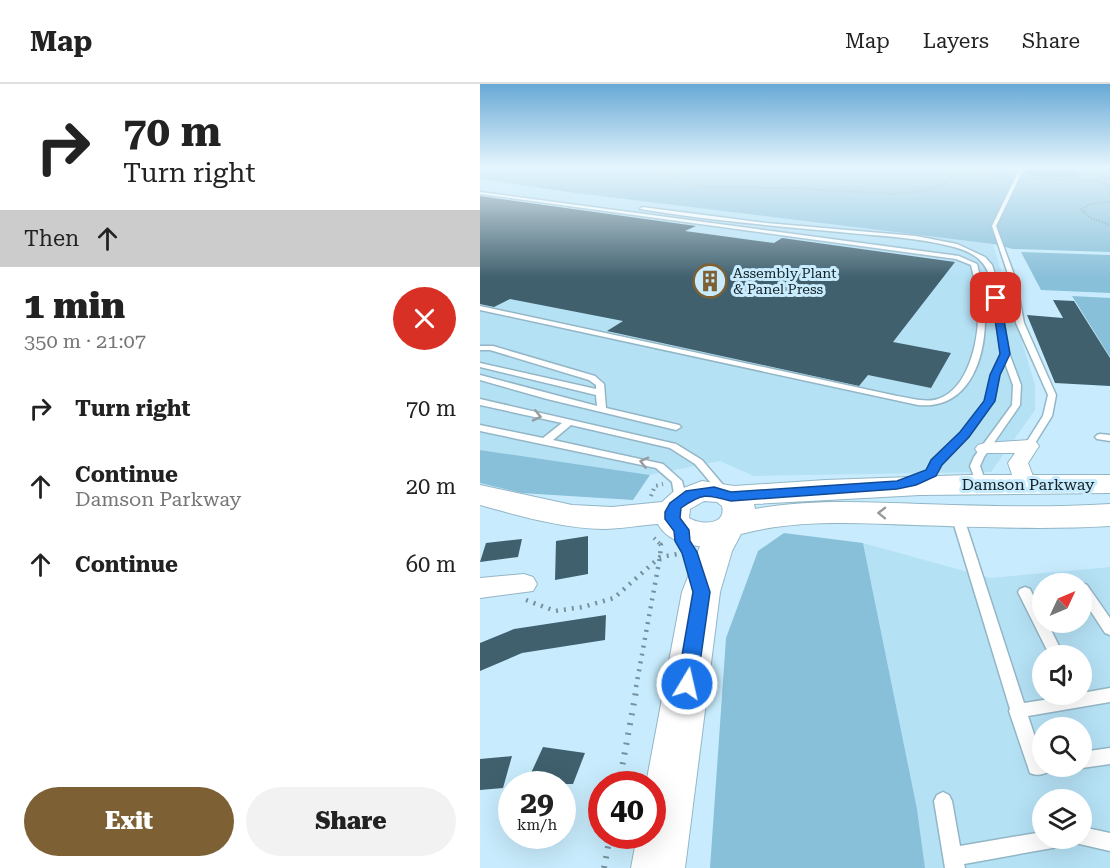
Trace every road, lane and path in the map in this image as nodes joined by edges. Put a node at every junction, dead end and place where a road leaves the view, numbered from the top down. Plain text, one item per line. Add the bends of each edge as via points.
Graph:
1 (566, 205) edge
2 (608, 205) edge
3 (1005, 205) edge
4 (1090, 205) edge
5 (1110, 225) edge
6 (480, 308) edge
7 (480, 348) edge
8 (1005, 354) junction
9 (480, 365) edge
10 (480, 378) edge
11 (600, 393) junction
12 (480, 402) edge
13 (602, 410) junction
14 (568, 423) junction
15 (676, 427) dead end
16 (480, 428) edge
17 (546, 441) junction
18 (1029, 446) junction
19 (985, 448) junction
20 (1025, 484) junction
21 (1110, 484) edge
22 (480, 495) edge
23 (954, 495) junction
24 (1110, 510) edge
25 (729, 511) junction
26 (678, 514) junction
27 (1110, 515) edge
28 (524, 584) joint
29 (481, 591) edge
30 (701, 592) junction
31 (1025, 592) dead end
32 (1092, 604) edge
33 (1110, 629) edge
34 (1052, 645) edge
35 (1110, 695) edge
36 (1092, 696) edge
37 (1043, 705) edge
38 (1017, 711) junction
39 (1032, 748) edge
40 (1110, 756) edge
41 (1092, 759) edge
42 (621, 771) edge
43 (943, 801) dead end
44 (1092, 838) edge
45 (1110, 842) edge
46 (1032, 844) edge
47 (608, 849) edge
48 (954, 862) edge
49 (604, 868) edge
50 (658, 868) edge

1 - 6 lane via 957,257 974,264 982,316 977,352 964,385 939,402 897,399
2 - 8 lane via 916,238 972,253 989,265
3 - 18 lane via 994,226 1013,280 1020,323 1053,395 1048,420
4 - 5 path via 1081,209 1095,221
7 - 11 lane via 592,378 600,384
8 - 19 lane via 1017,385 1016,405
8 - 23 lane via 995,375 990,401 965,435 936,463
9 - 11 lane
10 - 13 lane
11 - 13 lane
12 -> 14 lane
13 - 15 lane
14 - 17 lane
14 - 25 lane via 673,446 692,455 702,463
16 - 17 lane
26 -> 17 lane via 677,481 658,466
18 - 19 street
18 - 20 street via 1018,463
19 - 23 lane
20 - 21 street, Damson Parkway
20 - 23 street, Damson Parkway
22 - 26 street via 581,516
23 - 24 street
23 -> 25 street, Damson Parkway via 834,513 754,519
23 - 25 street, Damson Parkway via 897,485
23 - 27 street, Damson Parkway via 1025,519
23 - 38 lane
25 - 26 street via 702,492
25 - 26 street via 703,535
25 - 30 street
26 - 30 street
28 - 29 street
28 - 42 path via 526,600 541,608 555,611 583,607 614,598 660,557
30 - 50 street
31 - 34 lane
32 - 33 lane
35 - 36 lane
37 - 38 lane
38 - 39 lane
40 - 41 lane
43 - 48 lane
44 - 45 lane
46 - 48 lane
47 - 49 path

